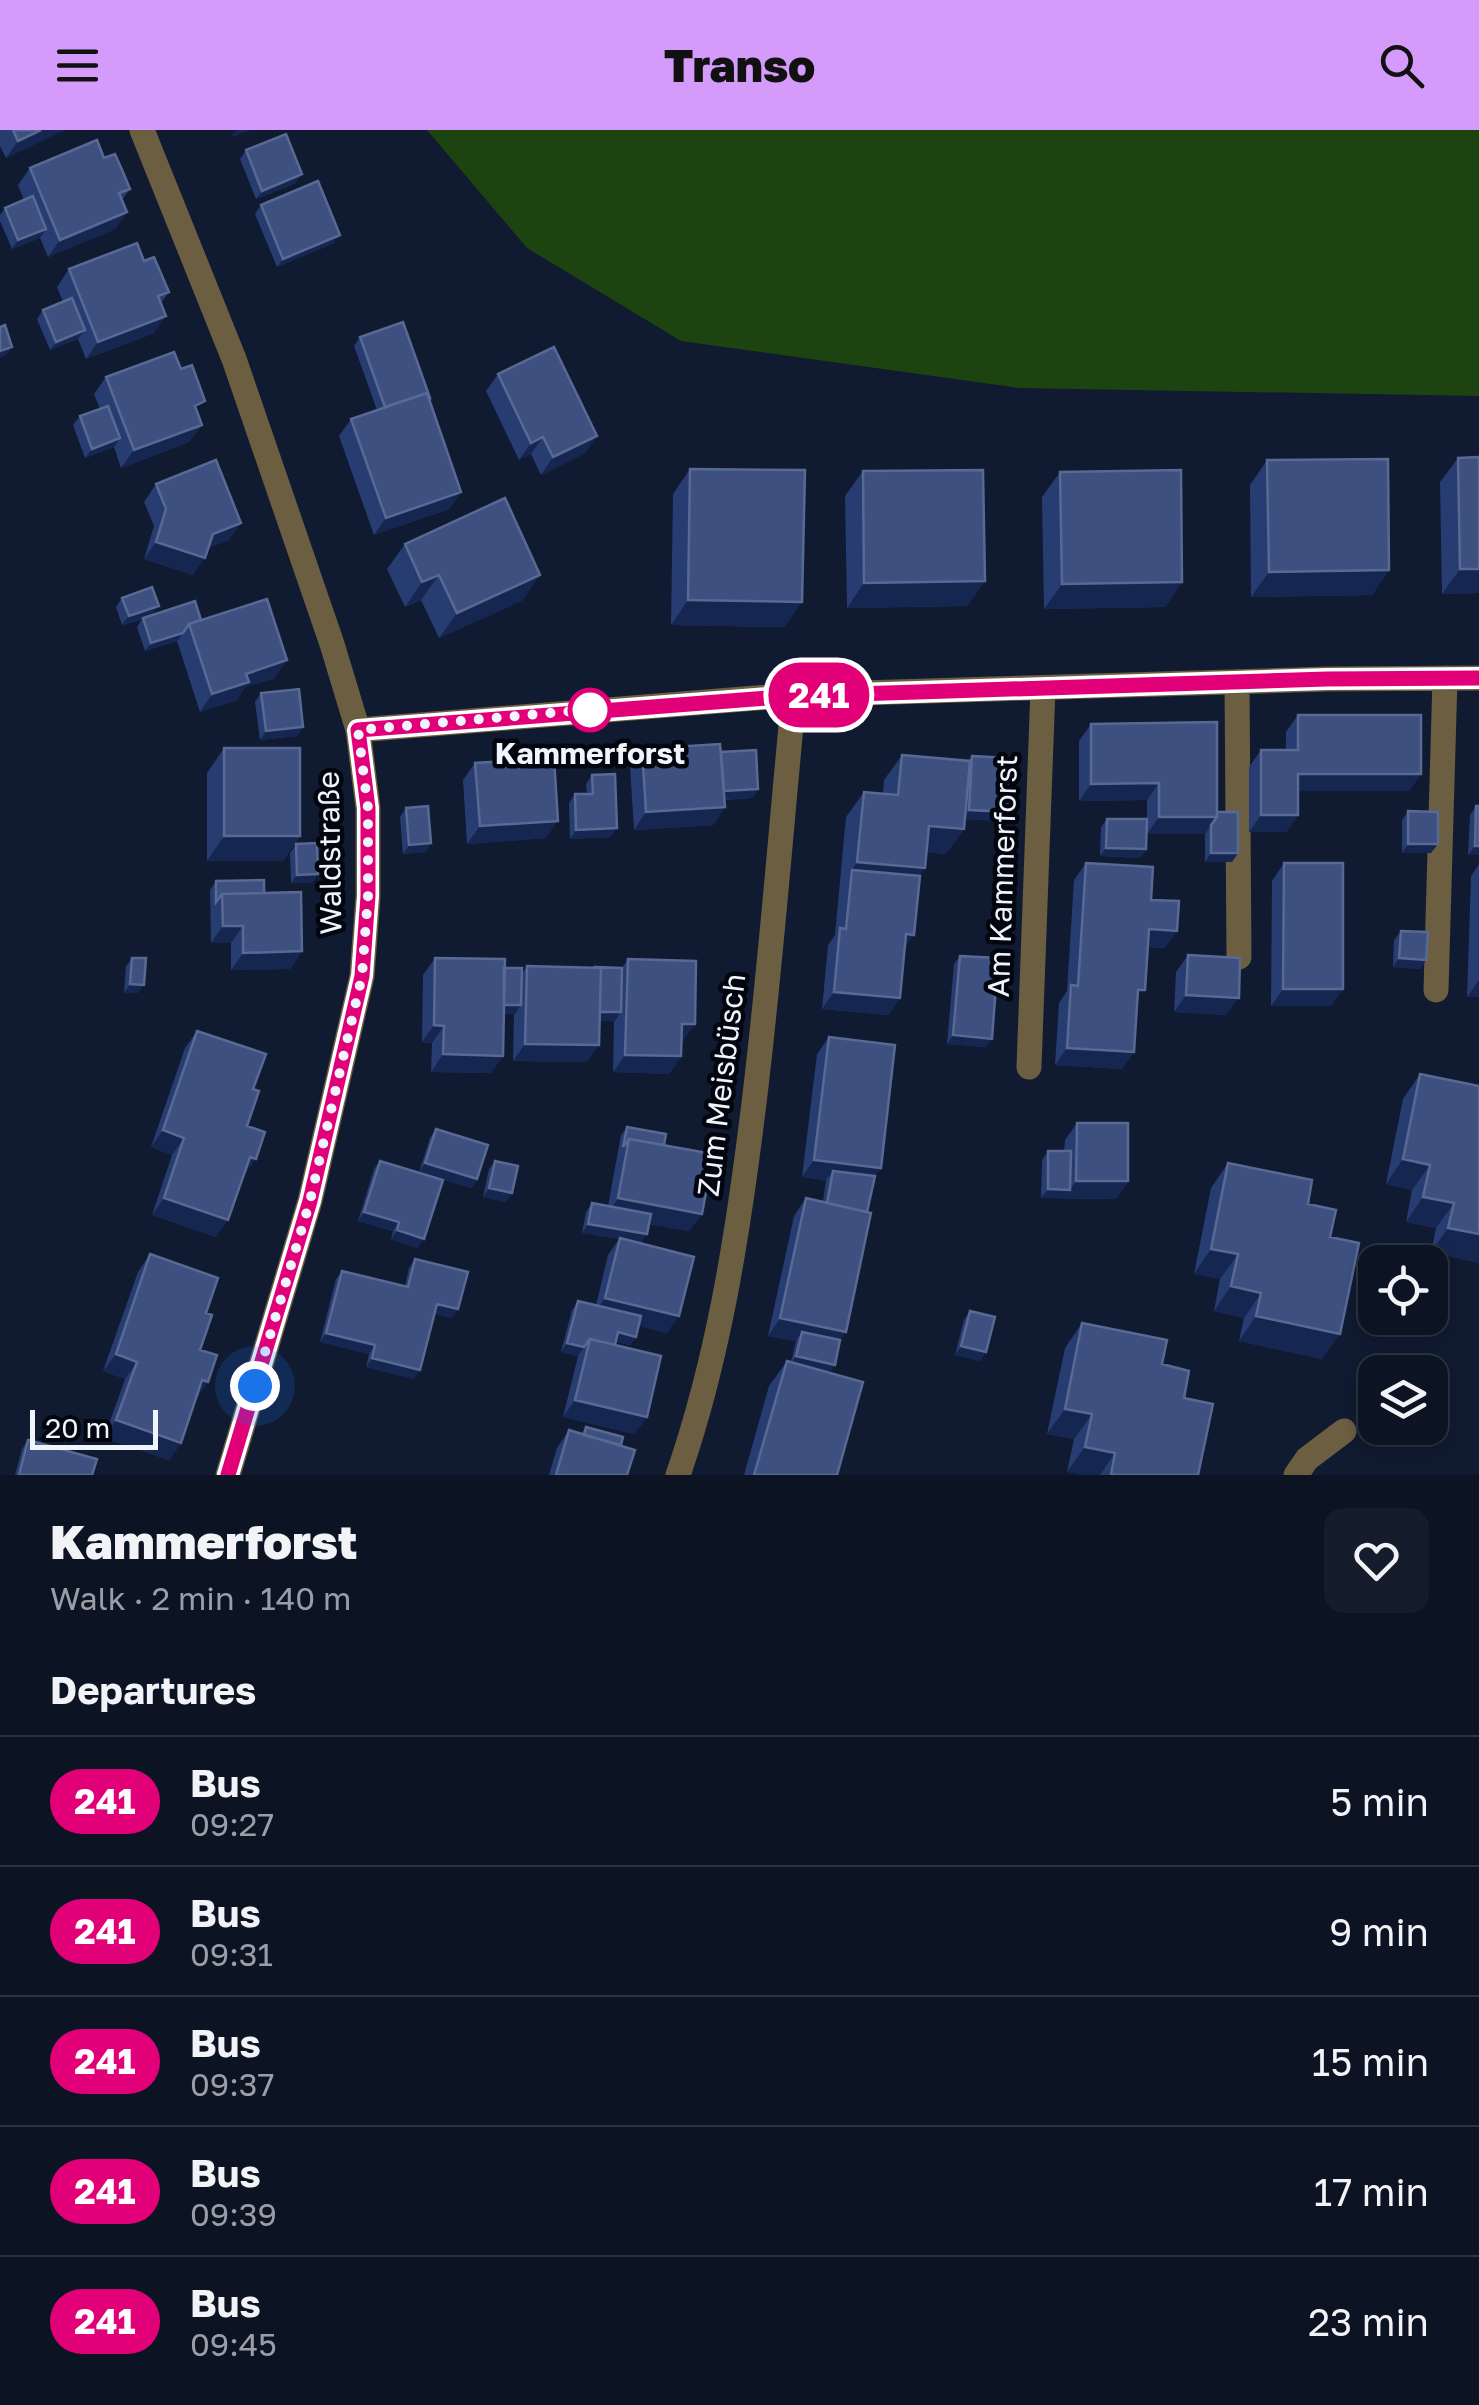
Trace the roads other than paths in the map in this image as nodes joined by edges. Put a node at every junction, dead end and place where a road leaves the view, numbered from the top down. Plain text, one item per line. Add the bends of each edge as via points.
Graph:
1 (142, 130) edge
2 (1445, 678) junction
3 (1479, 678) edge
4 (1237, 682) junction
5 (1043, 688) junction
6 (794, 696) junction
7 (358, 730) junction
8 (1240, 957) edge
9 (1436, 990) dead end
10 (1028, 1066) dead end
11 (1344, 1431) dead end
12 (228, 1475) edge
13 (678, 1475) edge
14 (1296, 1475) edge

1 - 7 street, Waldstraße via 234,359
2 - 3 street
2 - 4 street
2 - 9 street
4 - 5 street
4 - 8 street
5 - 6 street
5 - 10 street, Am Kammerforst
6 - 7 street
6 - 13 street, Zum Meisbüsch via 740,1215 718,1336
7 - 12 street, Waldstraße via 368,808 362,976 310,1201
11 - 14 street

